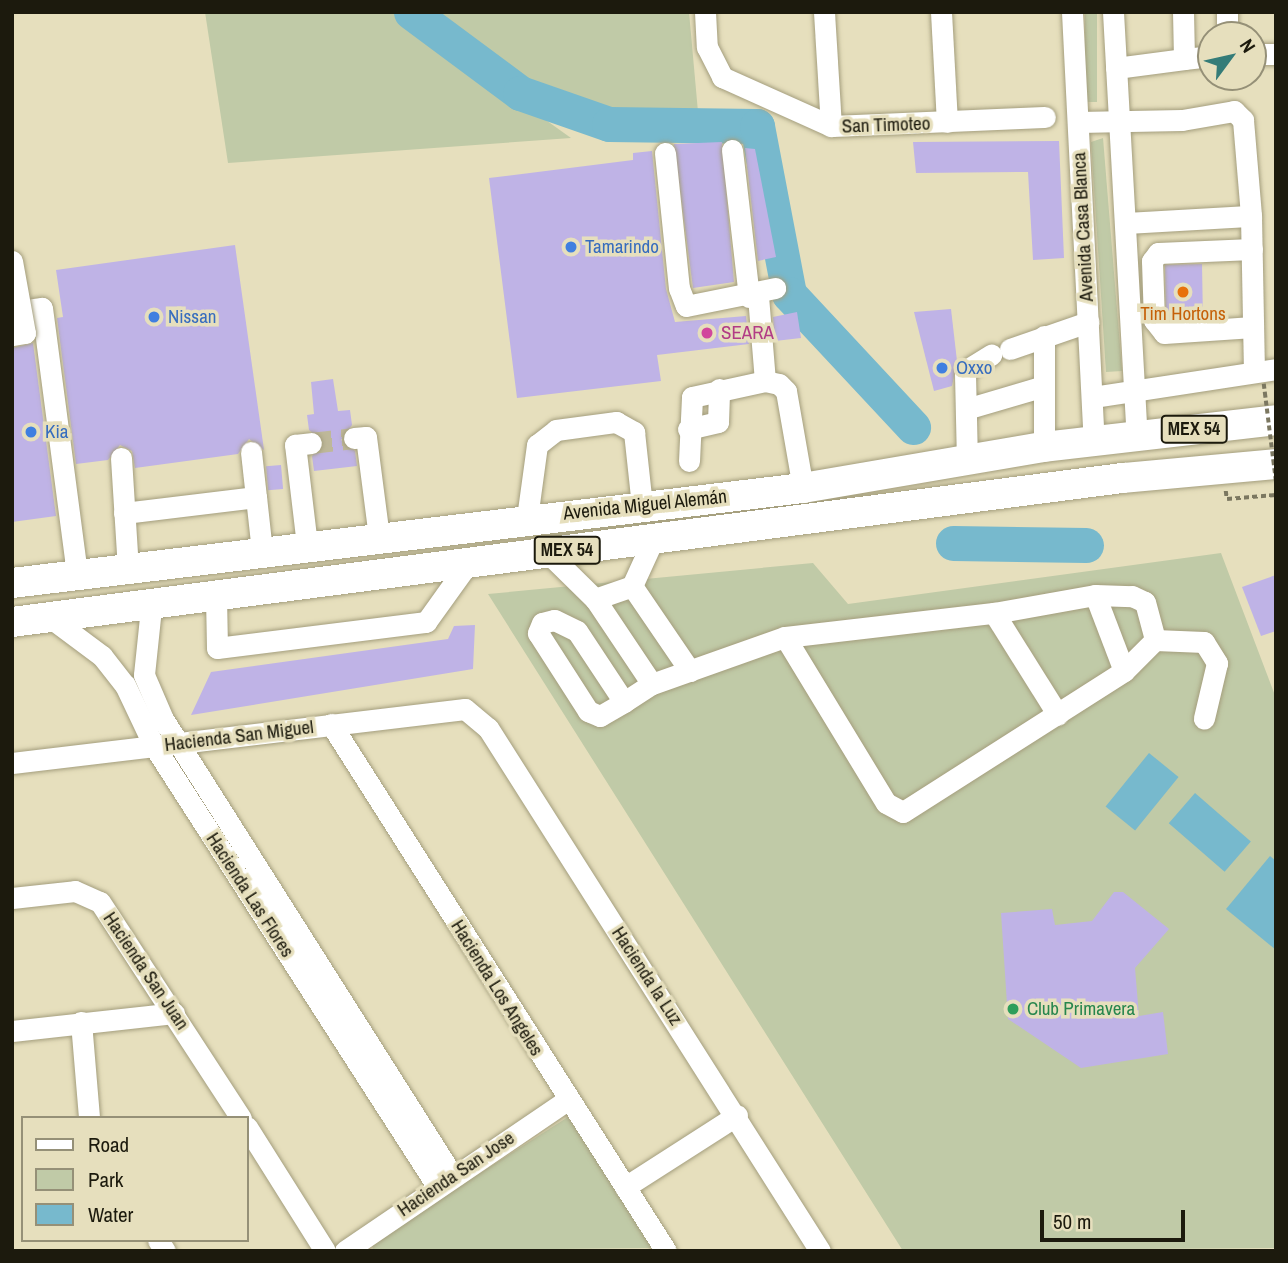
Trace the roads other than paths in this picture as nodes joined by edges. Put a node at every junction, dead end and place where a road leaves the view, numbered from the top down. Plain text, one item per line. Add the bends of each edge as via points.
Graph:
1 (705, 12) edge
2 (824, 12) edge
3 (941, 12) edge
4 (1072, 12) edge
5 (1113, 12) edge
6 (1183, 12) edge
7 (1197, 58) edge
8 (1184, 59) junction
9 (1116, 68) junction
10 (1045, 117) dead end
11 (947, 122) junction
12 (1078, 122) junction
13 (1119, 122) junction
14 (831, 127) junction
15 (732, 150) dead end
16 (665, 153) dead end
17 (1251, 216) junction
18 (1128, 223) junction
19 (1252, 249) junction
20 (12, 261) edge
21 (761, 294) junction
22 (12, 312) edge
23 (1088, 322) junction
24 (1253, 327) junction
25 (12, 335) edge
26 (1044, 337) junction
27 (1265, 375) edge
28 (765, 381) junction
29 (1044, 386) junction
30 (719, 389) junction
31 (1131, 395) junction
32 (1093, 397) junction
33 (966, 410) junction
34 (1276, 420) edge
35 (688, 429) junction
36 (1137, 435) junction
37 (354, 438) dead end
38 (1094, 441) junction
39 (311, 443) dead end
40 (1044, 447) junction
41 (251, 452) dead end
42 (121, 458) dead end
43 (689, 461) dead end
44 (967, 462) junction
45 (1276, 464) edge
46 (803, 488) junction
47 (256, 497) junction
48 (642, 506) junction
49 (124, 513) junction
50 (527, 518) junction
51 (379, 537) junction
52 (653, 540) junction
53 (307, 545) junction
54 (262, 551) junction
55 (547, 552) junction
56 (468, 562) junction
57 (128, 569) junction
58 (77, 575) junction
59 (12, 583) edge
60 (632, 586) junction
61 (1095, 594) junction
62 (216, 596) junction
63 (595, 599) junction
64 (152, 608) junction
65 (994, 613) junction
66 (51, 618) junction
67 (12, 622) edge
68 (785, 637) junction
69 (1155, 640) junction
70 (690, 671) junction
71 (1124, 671) junction
72 (652, 684) junction
73 (624, 702) junction
74 (465, 709) joint
75 (1058, 715) junction
76 (1205, 718) dead end
77 (331, 724) junction
78 (177, 743) junction
79 (154, 746) junction
80 (12, 763) edge
81 (12, 898) edge
82 (174, 1013) junction
83 (81, 1022) junction
84 (12, 1031) edge
85 (567, 1100) junction
86 (737, 1115) junction
87 (89, 1116) edge
88 (240, 1116) edge
89 (248, 1129) edge
90 (445, 1181) junction
91 (625, 1187) junction
92 (325, 1251) edge
93 (345, 1251) edge
94 (666, 1251) edge
95 (821, 1251) edge

1 - 14 street, San Timoteo via 707,47 722,77
2 - 14 street
3 - 11 street
4 - 12 street, Avenida Casa Blanca
5 - 9 street
6 - 8 street
7 - 8 street
8 - 9 street
9 - 13 street
10 - 11 street, San Timoteo
11 - 14 street, San Timoteo
12 - 13 street
12 - 23 street, Avenida Casa Blanca
13 - 17 street via 1182,120 1227,109 1239,114
13 - 18 street
15 - 21 street
16 - 21 street via 682,301 693,308
17 - 18 street
17 - 19 street
18 - 31 street
19 - 24 street
19 - 24 street via 1158,253 1152,261 1154,320 1164,333
20 - 25 street, bridge via 25,334
21 - 28 street
22 - 58 street via 42,308
23 - 26 street
23 - 32 street, Avenida Casa Blanca
24 - 27 street
26 - 29 street
26 - 33 street via 965,371
27 - 31 street
28 - 30 street
28 - 46 street via 786,391
29 - 33 street
29 - 40 street
30 - 35 street via 692,397
30 - 35 street via 718,422
31 - 32 street
31 - 36 street
32 - 38 street, Avenida Casa Blanca
33 - 44 street
34 - 36 highway, Avenida Miguel Alemán / MEX 54
35 - 43 street
36 - 38 highway, Avenida Miguel Alemán / MEX 54
37 - 51 street via 366,437
38 - 40 highway, Avenida Miguel Alemán / MEX 54
39 - 53 street via 295,445
40 - 44 highway, Avenida Miguel Alemán / MEX 54
41 - 47 street
42 - 49 street
44 - 46 highway, Avenida Miguel Alemán / MEX 54
45 - 52 highway, Avenida Miguel Alemán / MEX 54 via 1123,478
46 - 48 highway, Avenida Miguel Alemán / MEX 54
47 - 49 street
47 - 54 street
48 - 50 highway, Avenida Miguel Alemán / MEX 54
48 - 50 street via 634,432 616,422 556,430 537,445
49 - 57 street
50 - 51 highway, Avenida Miguel Alemán / MEX 54
51 - 53 highway, Avenida Miguel Alemán / MEX 54
52 - 55 highway, Avenida Miguel Alemán / MEX 54
52 - 60 street
53 - 54 highway, Avenida Miguel Alemán / MEX 54
54 - 57 highway, Avenida Miguel Alemán / MEX 54
55 - 56 highway, Avenida Miguel Alemán / MEX 54
55 - 63 street
56 - 62 highway, Avenida Miguel Alemán / MEX 54
56 - 62 street via 426,622 217,648
57 - 58 highway, Avenida Miguel Alemán / MEX 54
58 - 59 highway, Avenida Miguel Alemán / MEX 54
60 - 63 street
60 - 70 street
61 - 65 street
61 - 69 street via 1132,596 1146,602
61 - 71 street
62 - 64 highway, Avenida Miguel Alemán / MEX 54
63 - 72 street
64 - 66 highway, Avenida Miguel Alemán / MEX 54
64 - 78 street, Hacienda Las Flores via 144,675
65 - 68 street
65 - 75 street
66 - 67 highway, Avenida Miguel Alemán / MEX 54
66 - 79 street, Hacienda Las Flores via 102,656 125,685
68 - 70 street
68 - 75 street via 895,811 904,812
69 - 71 street
69 - 76 street via 1204,642 1213,650 1217,663
70 - 72 street
71 - 75 street
72 - 73 street
73 - 73 street via 600,716 588,710 538,633 542,623 554,620 577,631
74 - 77 street, Hacienda San Miguel
74 - 86 street, Hacienda la Luz via 488,728
77 - 78 street, Hacienda San Miguel
77 - 85 street, Hacienda Los Angeles
78 - 79 street, Hacienda San Miguel
78 - 90 street, Hacienda Las Flores
79 - 80 street, Hacienda San Miguel
79 - 90 street, Hacienda Las Flores
81 - 82 street, Hacienda San Juan via 89,893
82 - 83 street
82 - 88 street, Hacienda San Juan
83 - 84 street
83 - 87 street
85 - 90 street, Hacienda San Jose
85 - 91 street, Hacienda Los Angeles
86 - 91 street
86 - 95 street, Hacienda la Luz
89 - 92 street
90 - 93 street, Hacienda San Jose
91 - 94 street, Hacienda Los Angeles

